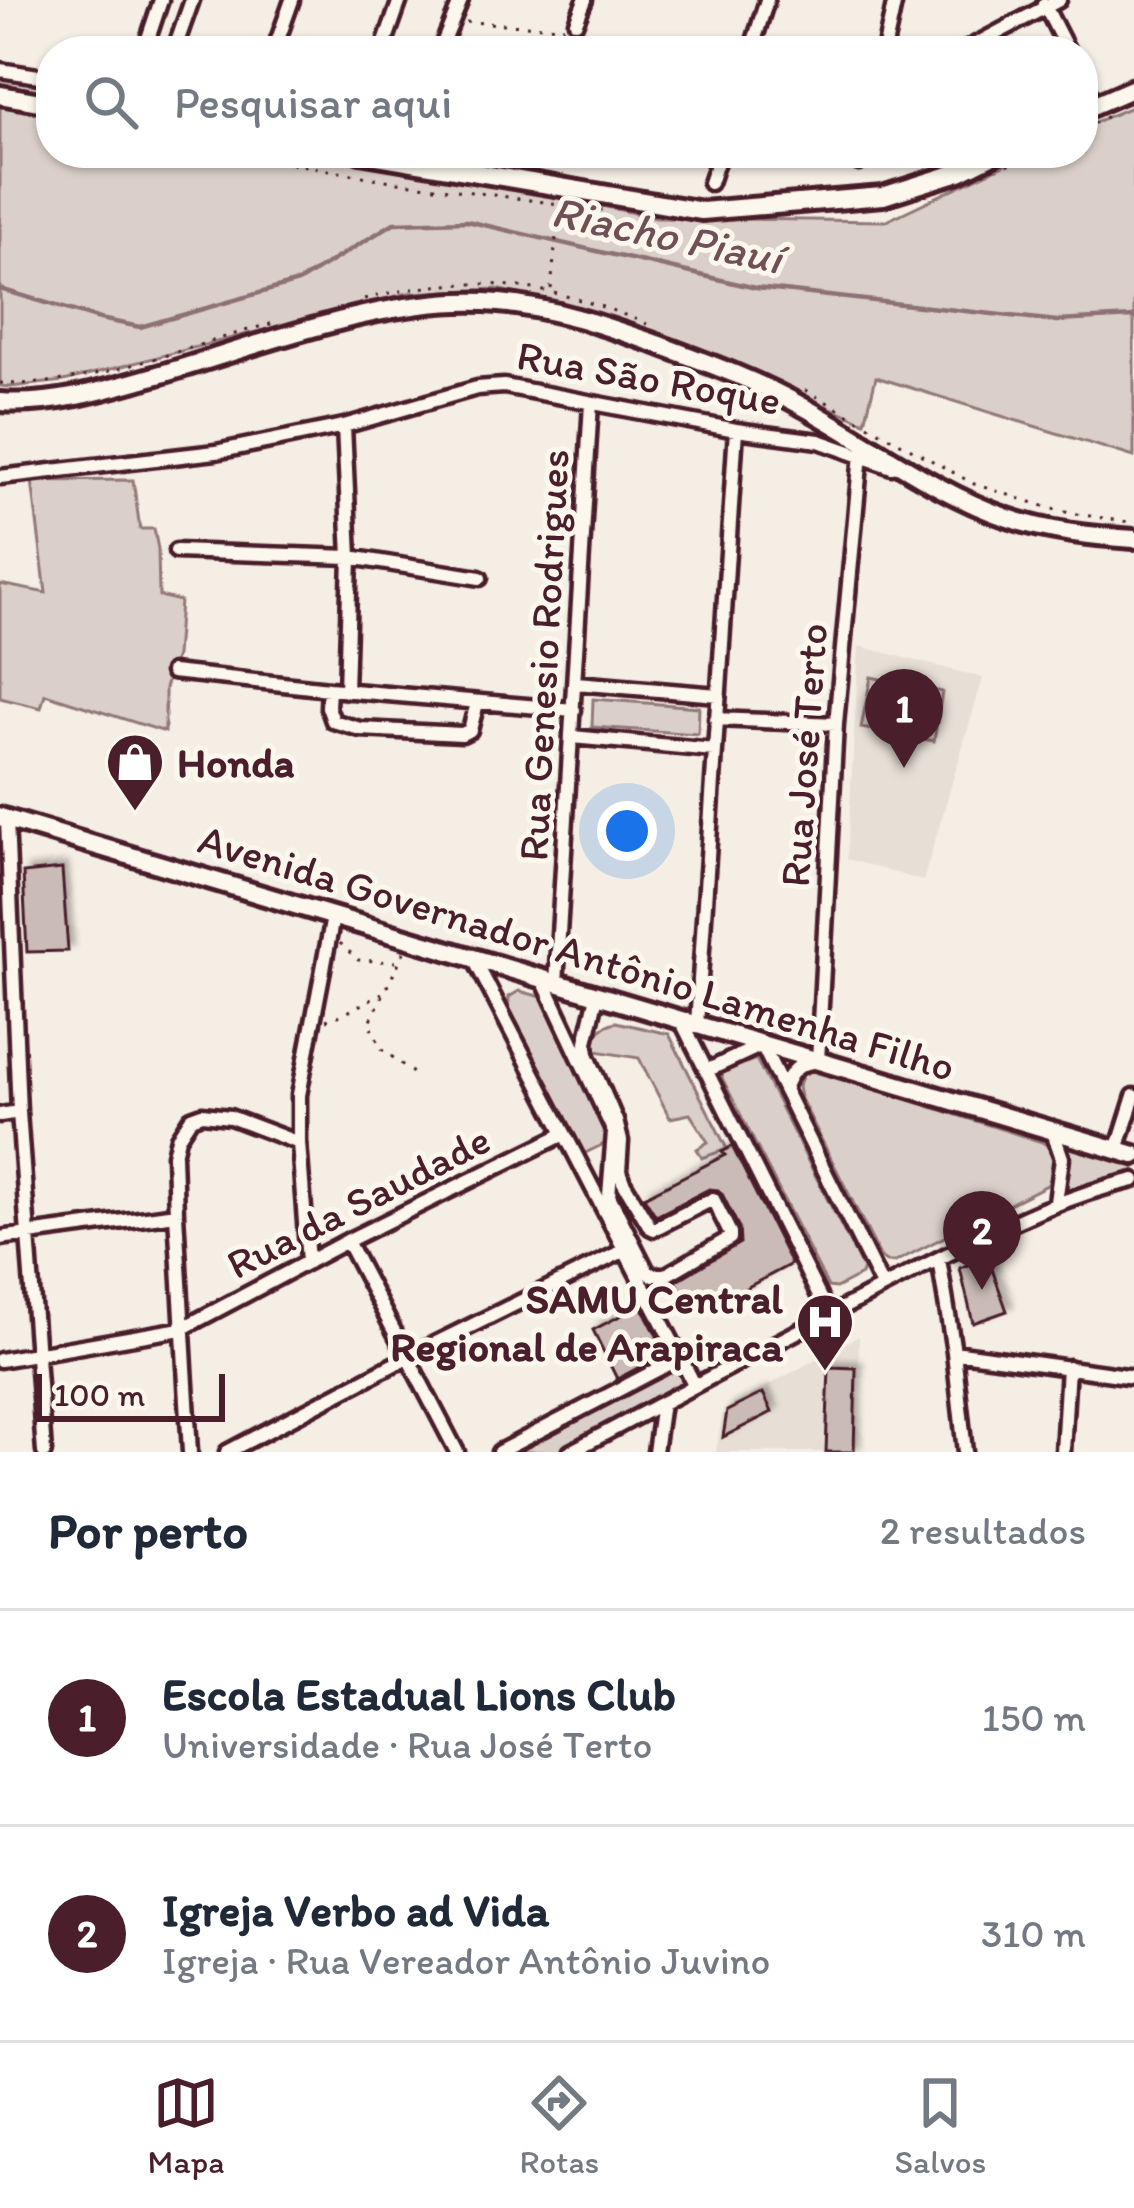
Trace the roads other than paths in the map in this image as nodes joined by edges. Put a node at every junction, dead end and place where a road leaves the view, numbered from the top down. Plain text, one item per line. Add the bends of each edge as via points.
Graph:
1 (161, 0) edge
2 (192, 0) edge
3 (292, 0) edge
4 (400, 0) edge
5 (461, 0) edge
6 (586, 0) edge
7 (767, 0) edge
8 (895, 0) edge
9 (1048, 2) edge
10 (576, 22) road end
11 (149, 36) edge
12 (179, 36) edge
13 (279, 36) edge
14 (387, 36) edge
15 (446, 36) edge
16 (756, 36) edge
17 (887, 36) edge
18 (989, 36) edge
19 (1062, 36) edge
20 (0, 70) edge
21 (36, 76) edge
22 (1134, 88) edge
23 (0, 95) edge
24 (36, 101) edge
25 (1098, 103) edge
26 (467, 168) edge
27 (715, 168) edge
28 (967, 168) edge
29 (710, 183) dead end
30 (0, 402) edge
31 (591, 403) junction
32 (344, 426) junction
33 (736, 430) junction
34 (861, 454) junction
35 (0, 477) edge
36 (935, 485) junction
37 (1134, 539) edge
38 (176, 551) dead end
39 (350, 557) junction
40 (480, 578) dead end
41 (172, 672) dead end
42 (576, 683) junction
43 (329, 689) junction
44 (346, 691) junction
45 (718, 695) junction
46 (477, 703) junction
47 (574, 710) junction
48 (716, 719) junction
49 (836, 724) junction
50 (572, 737) junction
51 (714, 750) junction
52 (3, 818) edge
53 (331, 925) junction
54 (474, 959) junction
55 (6, 973) edge
56 (550, 982) junction
57 (597, 996) junction
58 (689, 1023) junction
59 (762, 1045) junction
60 (818, 1061) junction
61 (706, 1071) junction
62 (784, 1090) junction
63 (1134, 1096) edge
64 (19, 1112) junction
65 (0, 1115) edge
66 (1053, 1132) junction
67 (564, 1134) junction
68 (299, 1143) junction
69 (1126, 1153) edge
70 (1134, 1180) edge
71 (1056, 1202) junction
72 (176, 1214) junction
73 (30, 1233) junction
74 (0, 1238) edge
75 (347, 1241) junction
76 (625, 1250) junction
77 (939, 1259) junction
78 (308, 1262) junction
79 (882, 1286) junction
80 (828, 1314) junction
81 (182, 1329) junction
82 (954, 1352) junction
83 (37, 1354) junction
84 (406, 1358) junction
85 (680, 1358) junction
86 (0, 1360) edge
87 (1068, 1367) junction
88 (1134, 1377) edge
89 (694, 1384) junction
90 (662, 1403) junction
91 (44, 1452) edge
92 (190, 1452) edge
93 (227, 1452) edge
94 (457, 1452) edge
95 (499, 1452) edge
96 (570, 1452) edge
97 (655, 1452) edge
98 (964, 1452) edge
99 (1063, 1452) edge

1 - 11 street
2 - 12 street
3 - 13 street
4 - 14 street
5 - 15 street
6 - 10 street
7 - 16 street
8 - 17 street
9 - 18 street
9 - 19 street
20 - 21 street
22 - 25 main road
23 - 24 main road
26 - 28 main road via 702,211 883,196
27 - 29 street
30 - 36 main road via 108,389 345,320 495,302 561,312 706,362 796,402
31 - 32 street, Rua São Roque via 491,387
31 - 33 street, Rua São Roque
31 - 42 street, Rua Genesio Rodrigues
32 - 35 street, Rua São Roque via 216,452
32 - 39 street
33 - 34 street, Rua São Roque
33 - 45 street
34 - 36 street, Rua São Roque
34 - 49 street, Rua José Terto
36 - 37 main road, Rua São Roque via 1006,518
38 - 39 street
39 - 40 street
39 - 44 street
41 - 43 street
42 - 45 street
42 - 47 street, Rua Genesio Rodrigues
43 - 44 street
43 - 46 street via 333,721 360,729 462,734
44 - 46 street
45 - 48 street
46 - 47 street
47 - 50 street, Rua Genesio Rodrigues
48 - 49 street
48 - 51 street
49 - 60 street, Rua José Terto
50 - 51 street
50 - 56 street, Rua Genesio Rodrigues
51 - 58 street
52 - 53 main road, Avenida Governador Antônio Lamenha Filho
52 - 55 street
53 - 54 main road, Avenida Governador Antônio Lamenha Filho
53 - 68 street via 299,1095
54 - 56 main road, Avenida Governador Antônio Lamenha Filho
54 - 67 street
55 - 64 street
56 - 57 main road, Avenida Governador Antônio Lamenha Filho
56 - 57 street via 614,1132 609,1196 646,1271 666,1275 730,1233 713,1199 654,1229 623,1181 616,1121 587,1054
57 - 58 main road, Avenida Governador Antônio Lamenha Filho
58 - 59 main road, Avenida Governador Antônio Lamenha Filho
58 - 61 street
59 - 60 main road, Avenida Governador Antônio Lamenha Filho
59 - 61 street
59 - 62 street
60 - 62 street via 797,1066
60 - 66 main road, Avenida Governador Antônio Lamenha Filho
61 - 80 street
62 - 79 street
63 - 69 street
64 - 65 street
64 - 73 street
66 - 69 main road, Avenida Governador Antônio Lamenha Filho
66 - 71 street via 1062,1158
67 - 75 street, Rua da Saudade
67 - 76 street
68 - 72 street via 230,1117 191,1118 174,1155
68 - 78 street
70 - 71 street
71 - 77 street
72 - 73 street
72 - 81 street
73 - 74 street
73 - 83 street
75 - 78 street, Rua da Saudade
75 - 84 street
76 - 84 street
76 - 85 street
77 - 79 street
77 - 82 street
78 - 81 street, Rua da Saudade
79 - 80 street
80 - 89 street
81 - 83 street, Rua da Saudade
81 - 92 street
82 - 87 street
82 - 98 street
83 - 86 street, Rua da Saudade
83 - 91 street
84 - 93 street
84 - 94 street
85 - 89 street
85 - 95 street
87 - 88 street
87 - 99 street
89 - 90 street
90 - 96 street
90 - 97 street

